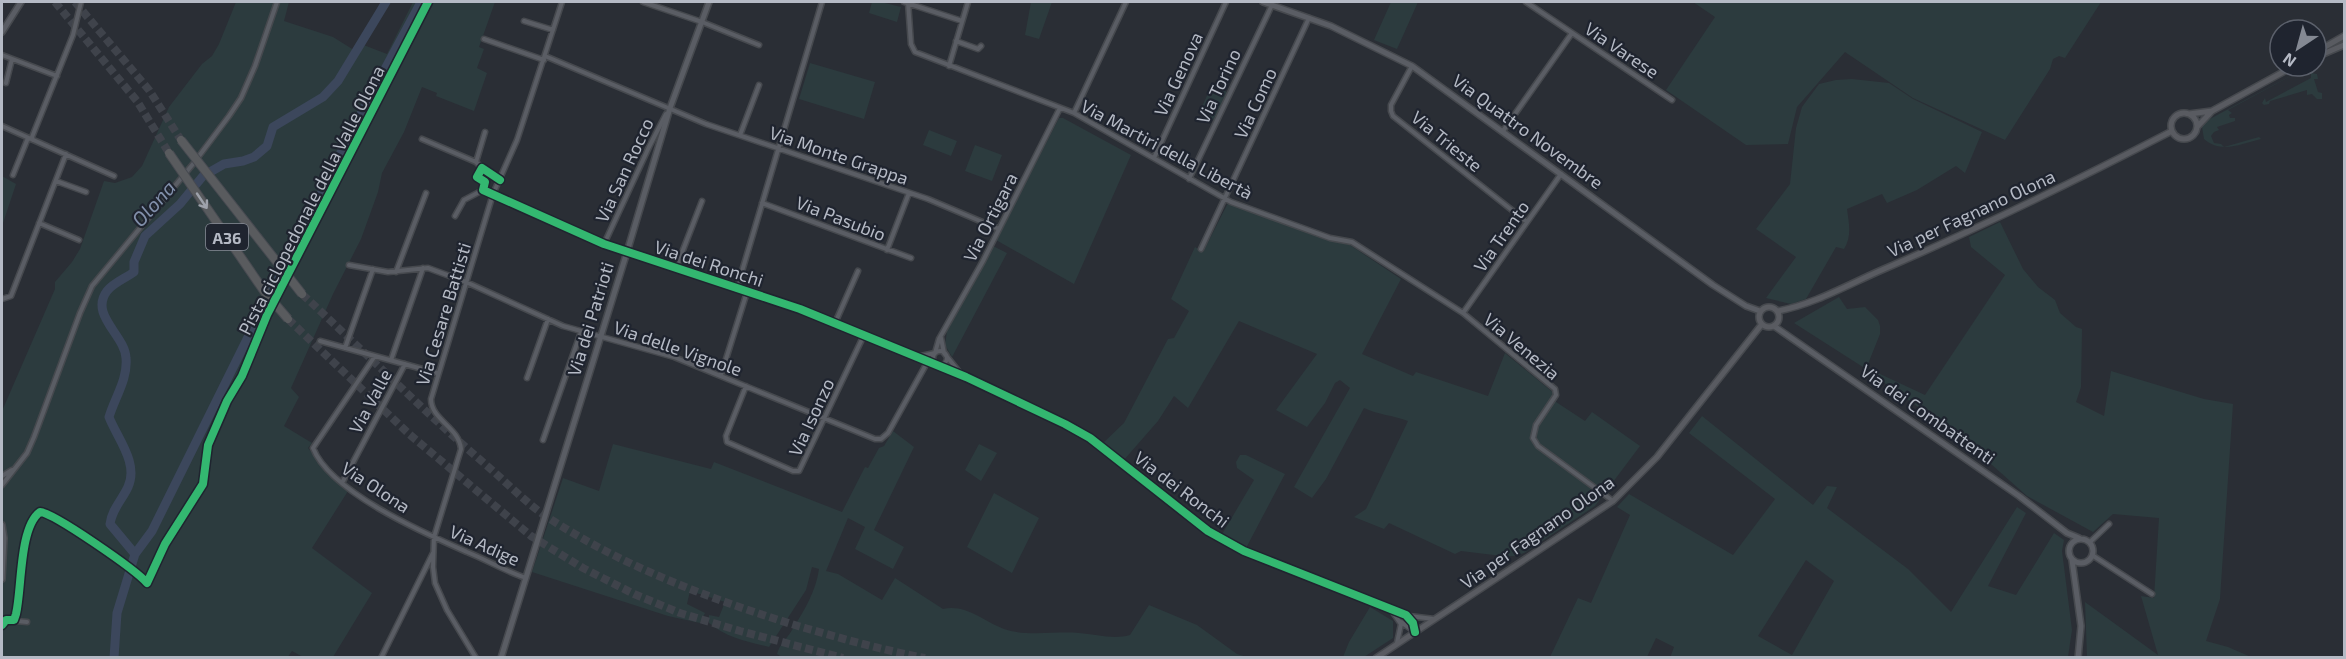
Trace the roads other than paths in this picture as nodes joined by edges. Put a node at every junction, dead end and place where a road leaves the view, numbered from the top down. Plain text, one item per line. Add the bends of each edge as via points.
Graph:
1 (21, 2) edge
2 (81, 2) edge
3 (277, 2) edge
4 (562, 2) edge
5 (643, 2) edge
6 (709, 2) edge
7 (822, 2) edge
8 (906, 2) edge
9 (968, 2) edge
10 (1126, 2) edge
11 (1226, 2) edge
12 (1263, 2) edge
13 (1526, 2) edge
14 (1274, 4) edge
15 (1309, 18) junction
16 (524, 21) dead end
17 (962, 21) junction
18 (702, 22) junction
19 (553, 30) junction
20 (2, 32) edge
21 (1572, 33) junction
22 (2344, 36) edge
23 (484, 39) dead end
24 (956, 42) junction
25 (759, 45) dead end
26 (2328, 45) edge
27 (2344, 45) edge
28 (981, 46) dead end
29 (2328, 52) edge
30 (2, 55) edge
31 (544, 58) junction
32 (12, 59) junction
33 (949, 66) junction
34 (1412, 66) junction
35 (57, 76) junction
36 (2272, 78) edge
37 (6, 83) dead end
38 (759, 85) dead end
39 (1672, 100) dead end
40 (670, 108) junction
41 (1060, 108) junction
42 (2212, 111) junction
43 (1074, 113) junction
44 (2189, 114) junction
45 (2, 126) edge
46 (2197, 127) junction
47 (1503, 131) junction
48 (2172, 131) junction
49 (485, 132) dead end
50 (740, 135) junction
51 (31, 139) junction
52 (422, 139) dead end
53 (181, 140) tunnel mouth
54 (649, 147) junction
55 (777, 148) junction
56 (657, 150) junction
57 (169, 153) tunnel mouth
58 (66, 154) junction
59 (1154, 158) junction
60 (476, 162) junction
61 (482, 168) junction
62 (1561, 174) junction
63 (13, 175) dead end
64 (114, 176) dead end
65 (1189, 179) junction
66 (500, 180) junction
67 (56, 181) junction
68 (483, 190) junction
69 (86, 192) dead end
70 (909, 193) junction
71 (426, 194) dead end
72 (493, 194) junction
73 (1226, 199) junction
74 (702, 201) dead end
75 (762, 203) junction
76 (455, 216) dead end
77 (1527, 222) junction
78 (39, 223) junction
79 (999, 229) junction
80 (79, 240) dead end
81 (604, 244) junction
82 (1201, 249) dead end
83 (887, 250) junction
84 (627, 252) junction
85 (911, 258) dead end
86 (349, 265) dead end
87 (423, 268) junction
88 (676, 268) junction
89 (373, 269) junction
90 (858, 271) dead end
91 (396, 272) junction
92 (466, 282) junction
93 (737, 288) junction
94 (747, 292) junction
95 (302, 294) tunnel mouth
96 (2, 299) edge
97 (1760, 311) junction
98 (1778, 312) junction
99 (1463, 313) junction
100 (288, 319) tunnel mouth
101 (548, 319) junction
102 (835, 323) junction
103 (1762, 324) junction
104 (1774, 326) junction
105 (581, 332) junction
106 (601, 335) junction
107 (864, 335) junction
108 (941, 337) junction
109 (320, 341) dead end
110 (345, 348) junction
111 (935, 353) junction
112 (946, 355) junction
113 (375, 356) junction
114 (917, 356) junction
115 (391, 360) junction
116 (928, 361) junction
117 (405, 364) junction
118 (937, 365) junction
119 (438, 373) junction
120 (720, 375) junction
121 (966, 377) junction
122 (527, 378) dead end
123 (746, 386) junction
124 (824, 419) junction
125 (543, 440) dead end
126 (15, 468) junction
127 (2, 476) edge
128 (342, 483) junction
129 (2, 485) edge
130 (1612, 501) junction
131 (2109, 524) dead end
132 (2, 525) edge
133 (2062, 530) junction
134 (434, 537) junction
135 (2079, 538) junction
136 (2090, 542) junction
137 (2069, 545) junction
138 (433, 552) junction
139 (2092, 555) junction
140 (2072, 560) junction
141 (2085, 563) junction
142 (2076, 577) junction
143 (526, 578) junction
144 (2, 579) edge
145 (2152, 594) dead end
146 (1389, 609) junction
147 (1406, 615) junction
148 (1434, 619) junction
149 (27, 622) dead end
150 (1401, 622) junction
151 (2, 625) edge
152 (1415, 632) junction
153 (1397, 643) junction
154 (381, 657) edge
155 (476, 657) edge
156 (501, 657) edge
157 (1376, 657) edge
158 (2078, 657) edge

1 - 20 street
2 - 35 street
3 - 126 street via 241,98 193,164 92,286 34,437
4 - 19 street, Via Cesare Battisti
5 - 18 street
6 - 18 street, Via dei Patrioti
7 - 55 street
8 - 17 street
8 - 33 street, Via Martiri della Libertà via 913,50
9 - 17 street
10 - 43 street
11 - 59 street, Via Genova
12 - 14 street, Via Quattro Novembre
13 - 21 street, Via Varese
14 - 15 street, Via Quattro Novembre
14 - 65 street, Via Torino
15 - 34 street, Via Quattro Novembre
15 - 73 street, Via Como
16 - 19 street
17 - 24 street
18 - 25 street
18 - 40 street, Via dei Patrioti
19 - 31 street, Via Cesare Battisti
21 - 39 street, Via Varese
21 - 47 street
22 - 26 main road
23 - 31 street, Via Monte Grappa
24 - 28 street via 978,49
24 - 33 street
27 - 29 main road
30 - 32 street
31 - 40 street, Via Monte Grappa
31 - 66 street, Via Cesare Battisti via 518,140
32 - 35 street
32 - 37 street
33 - 41 street, Via Martiri della Libertà
34 - 47 street, Via Quattro Novembre
34 - 77 street, Via Trieste via 1390,111
35 - 51 street
36 - 42 main road, Via per Fagnano Olona
38 - 50 street
40 - 50 street, Via Monte Grappa
40 - 54 street, Via San Rocco
40 - 56 street, Via dei Patrioti
41 - 43 street, Via Martiri della Libertà
41 - 79 street, Via Ortigara
42 - 44 main road, Via per Fagnano Olona
42 - 46 main road, Via per Fagnano Olona
43 - 59 street, Via Martiri della Libertà
44 - 46 main road
44 - 48 main road, Via per Fagnano Olona via 2174,117
45 - 51 street
46 - 48 main road, Via per Fagnano Olona via 2192,137 2185,139
47 - 62 street, Via Quattro Novembre
48 - 98 main road, Via per Fagnano Olona via 1915,256 1799,307
49 - 60 street
50 - 55 street, Via Monte Grappa
51 - 58 street
51 - 63 street
52 - 60 street
53 - 95 highway, A36, bridge
54 - 56 street
54 - 81 street, Via San Rocco
55 - 70 street, Via Monte Grappa
55 - 75 street
56 - 84 street, Via dei Patrioti
57 -> 100 highway, A36, bridge via 259,284
58 - 64 street
58 - 67 street
59 - 65 street, Via Martiri della Libertà
60 - 61 street
61 - 66 street
61 - 68 street via 477,177 485,182
62 - 77 street, Via Trento
62 - 97 street, Via Quattro Novembre via 1713,285
65 - 73 street, Via Martiri della Libertà
66 - 72 street, Via Cesare Battisti
67 - 69 street
67 - 78 street
68 - 72 street, Via dei Ronchi
68 - 76 street via 464,200
70 - 79 street, Via Monte Grappa
70 - 83 street
71 - 91 street
72 - 81 street, Via dei Ronchi
72 - 92 street, Via Cesare Battisti
73 - 82 street, Via Como
73 - 99 street, Via Martiri della Libertà via 1330,238 1352,242
74 - 88 street
75 - 83 street, Via Pasubio
75 - 93 street
77 - 99 street, Via Trento
78 - 80 street
78 - 96 street via 11,296
79 - 108 street, Via Ortigara
81 - 84 street, Via dei Ronchi
83 - 85 street, Via Pasubio
84 - 88 street, Via dei Ronchi
84 - 106 street, Via dei Patrioti
86 - 89 street
87 - 91 street
87 - 92 street, Via delle Vignole
87 - 115 street
88 - 93 street, Via dei Ronchi
89 - 91 street
89 - 110 street
90 - 102 street
92 - 101 street, Via delle Vignole
92 - 119 street, Via Cesare Battisti
93 - 94 street, Via dei Ronchi
94 - 102 street, Via dei Ronchi
94 - 120 street
97 - 98 main road, Via per Fagnano Olona via 1767,306
97 - 103 main road
98 - 104 main road via 1779,321
99 - 130 street, Via Venezia via 1555,389 1556,395 1536,425 1533,438 1538,446
101 - 105 street, Via delle Vignole
101 - 122 street
102 - 107 street, Via dei Ronchi
103 - 104 main road
103 - 130 main road, Via per Fagnano Olona via 1657,457
104 - 133 street, Via dei Combattenti
105 - 106 street, Via delle Vignole
105 - 125 street
106 - 120 street, Via delle Vignole
106 - 143 street, Via dei Patrioti
107 - 114 street, Via dei Ronchi
107 - 124 street, Via Isonzo
108 - 111 street, Via Ortigara
108 - 112 street
109 - 110 street
110 - 113 street
111 - 112 street
111 - 114 street
111 - 118 street
112 - 118 street via 944,364
112 - 121 street, Via dei Ronchi
113 - 115 street
113 - 128 street, Via Olona via 312,448 322,466
114 - 116 street, Via dei Ronchi
115 - 117 street
116 - 118 street, Via dei Ronchi
116 - 124 street, Via delle Vignole via 881,439
117 - 119 street
117 - 128 street, Via Valle
118 - 121 street, Via dei Ronchi
119 - 134 street, Via Cesare Battisti via 432,406 457,435 461,449
120 - 123 street, Via delle Vignole
121 - 146 street, Via dei Ronchi via 1090,438 1209,531 1244,551
123 - 124 street, Via delle Vignole
123 - 124 street, Via Isonzo via 726,436 728,442 794,471 799,471
126 - 127 street
126 - 129 street
128 - 134 street, Via Olona via 375,506
130 - 148 main road, Via per Fagnano Olona
131 - 136 street
132 - 144 street
133 - 135 street, Via dei Combattenti
133 - 137 street, Via dei Combattenti
134 - 138 street
134 - 143 street, Via Adige
135 - 136 street, Via dei Combattenti
135 - 137 street
136 - 139 street
137 - 140 street, Via dei Combattenti
138 - 154 street
138 - 155 street via 438,591
139 - 141 street
139 - 145 street
140 - 141 street
140 - 142 street, Via dei Combattenti
141 - 142 street
142 - 158 street, Via dei Combattenti via 2081,626
143 - 156 street, Via dei Patrioti
146 - 147 street, Via dei Ronchi
146 - 150 street
147 - 148 street, Via dei Ronchi
147 - 152 street
148 - 152 main road, Via per Fagnano Olona
149 - 151 street via 6,620
150 - 152 street
150 - 153 street
152 - 153 main road, Via per Fagnano Olona
153 - 157 main road, Via per Fagnano Olona

